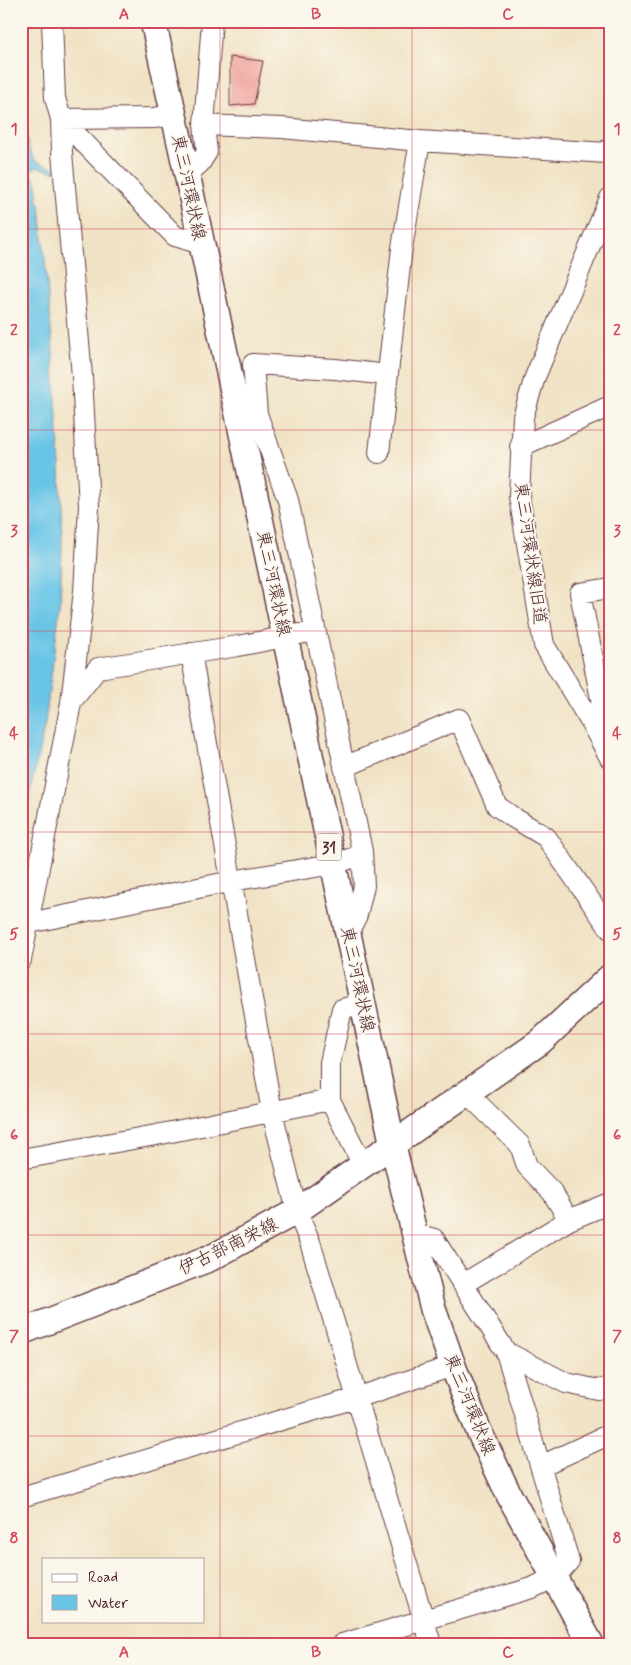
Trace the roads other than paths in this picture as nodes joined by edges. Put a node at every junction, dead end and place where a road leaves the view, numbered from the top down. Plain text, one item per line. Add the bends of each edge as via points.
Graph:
1 (52, 21) edge
2 (153, 21) edge
3 (212, 21) edge
4 (174, 115) junction
5 (61, 119) junction
6 (204, 125) junction
7 (420, 141) junction
8 (610, 148) edge
9 (187, 174) junction
10 (610, 198) edge
11 (201, 244) junction
12 (388, 375) junction
13 (610, 406) edge
14 (520, 446) junction
15 (379, 453) dead end
16 (610, 588) edge
17 (314, 631) junction
18 (285, 635) junction
19 (191, 653) junction
20 (71, 703) junction
21 (590, 721) junction
22 (610, 758) edge
23 (344, 767) junction
24 (362, 855) junction
25 (333, 864) junction
26 (232, 881) junction
27 (30, 920) junction
28 (610, 930) edge
29 (348, 933) junction
30 (21, 960) edge
31 (610, 977) edge
32 (363, 1003) junction
33 (467, 1093) junction
34 (330, 1100) junction
35 (272, 1112) junction
36 (393, 1146) junction
37 (21, 1159) edge
38 (363, 1165) junction
39 (610, 1203) edge
40 (297, 1211) junction
41 (569, 1220) junction
42 (415, 1234) junction
43 (463, 1284) junction
44 (21, 1332) edge
45 (506, 1352) junction
46 (453, 1366) junction
47 (610, 1388) edge
48 (356, 1398) junction
49 (610, 1434) edge
50 (541, 1466) junction
51 (21, 1497) edge
52 (555, 1577) junction
53 (423, 1619) junction
54 (342, 1644) edge
55 (431, 1644) edge
56 (592, 1644) edge

1 - 5 street via 55,98
2 - 4 main road, 東三河環状線 / 31
3 - 6 street
4 - 5 street
4 - 9 main road, 東三河環状線 / 31
5 - 11 street via 175,236
5 - 20 street via 89,507 84,590
6 - 7 street via 282,128
6 - 9 street via 207,152
7 - 8 street via 607,153
7 - 12 street via 402,248
9 - 11 main road, 東三河環状線 / 31
10 - 14 street, 東三河環状線旧道 via 535,377 523,417
11 - 18 main road, 東三河環状線 / 31
12 - 15 street
12 - 17 street via 252,364 257,414 288,500
13 - 14 street
14 - 21 street, 東三河環状線旧道 via 518,496 544,644
16 - 21 street via 580,593 602,704
17 - 18 street
17 - 23 street
18 - 19 street
18 - 25 main road, 東三河環状線 / 31
19 - 20 street via 98,668
19 - 26 street
20 - 27 street
21 - 22 street, 東三河環状線旧道
23 - 24 street
23 - 28 street via 460,719 497,806 546,837
24 - 25 street
24 - 29 street via 364,886 357,915
25 - 26 street
25 - 29 main road, 東三河環状線 / 31
26 - 27 street via 34,922
26 - 35 street
27 - 30 street
29 - 32 main road, 東三河環状線 / 31
31 - 33 main road via 540,1042
32 - 34 street via 342,1009 330,1063
32 - 36 main road, 東三河環状線 / 31
33 - 36 main road
33 - 41 street via 520,1146 527,1166 552,1192
34 - 35 street
34 - 38 street
35 - 37 street
35 - 40 street
36 - 38 main road, 伊古部南栄線
36 - 42 main road, 東三河環状線 / 31
38 - 40 main road, 伊古部南栄線
39 - 41 street
40 - 44 main road, 伊古部南栄線 via 211,1258
40 - 48 street via 310,1242
41 - 43 street
42 - 43 street via 434,1239
42 - 46 main road, 東三河環状線 / 31 via 433,1309
43 - 45 street
45 - 47 street via 566,1383 598,1390
45 - 50 street
46 - 48 street
46 - 52 main road, 東三河環状線 / 31 via 509,1495
48 - 51 street
48 - 53 street
49 - 50 street
50 - 52 street via 569,1561
52 - 53 street via 532,1588
52 - 56 main road, 東三河環状線 / 31
53 - 54 street
53 - 55 street

